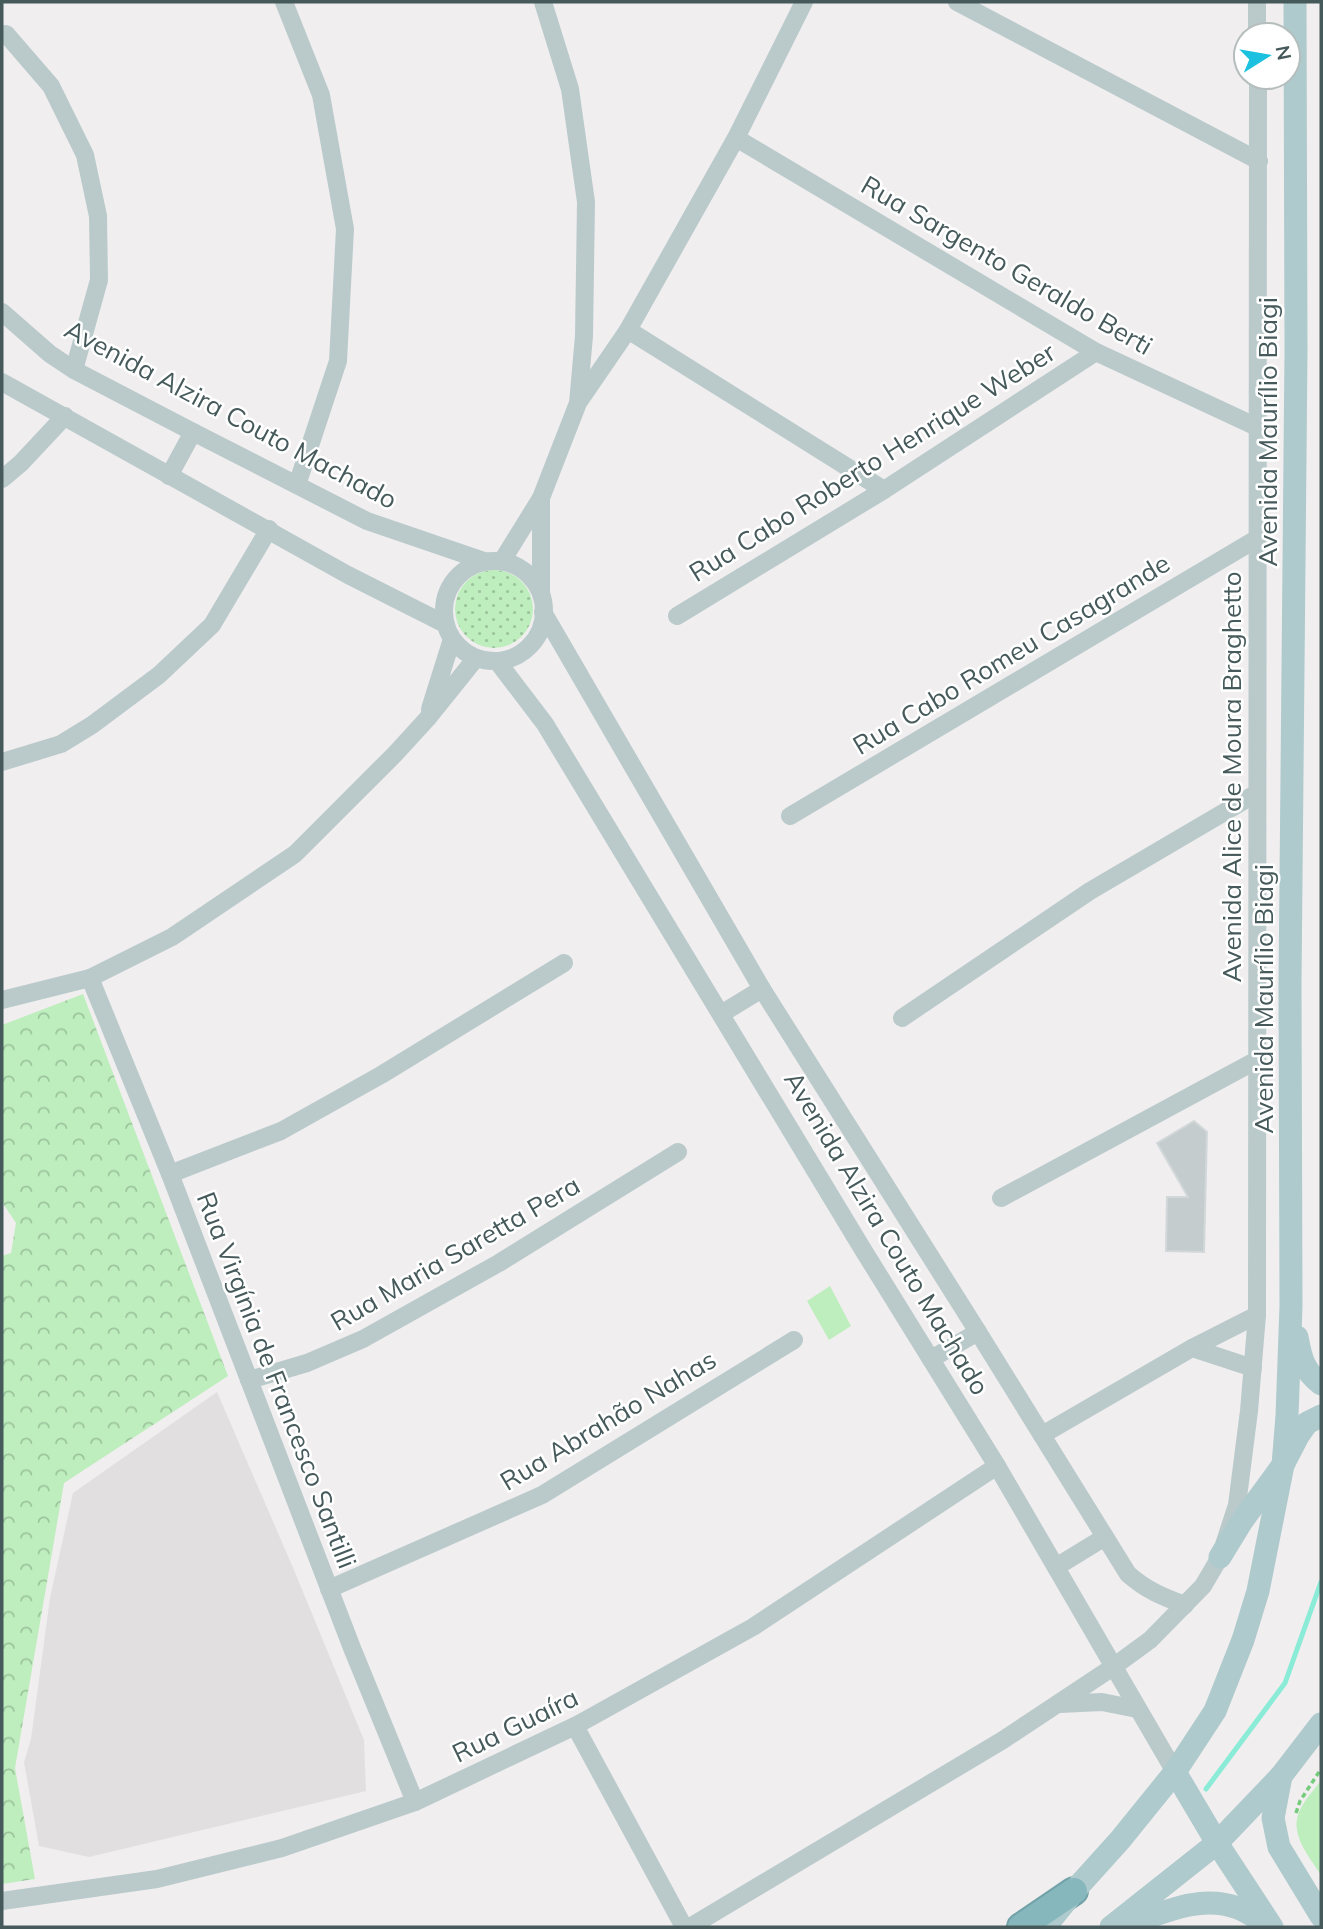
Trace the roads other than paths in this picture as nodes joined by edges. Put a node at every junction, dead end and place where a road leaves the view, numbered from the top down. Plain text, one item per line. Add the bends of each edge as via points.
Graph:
1 (285, 2) edge
2 (543, 2) edge
3 (804, 2) edge
4 (957, 2) edge
5 (1257, 2) edge
6 (1296, 2) edge
7 (1258, 21) edge
8 (6, 34) dead end
9 (1258, 91) edge
10 (736, 138) junction
11 (1259, 161) junction
12 (2, 312) edge
13 (628, 330) junction
14 (1096, 352) junction
15 (74, 370) junction
16 (2, 382) edge
17 (578, 403) junction
18 (65, 416) junction
19 (1257, 427) junction
20 (193, 432) junction
21 (169, 476) junction
22 (2, 479) edge
23 (297, 485) junction
24 (884, 489) junction
25 (541, 498) junction
26 (269, 530) junction
27 (1258, 538) junction
28 (484, 561) junction
29 (502, 561) junction
30 (542, 603) junction
31 (677, 616) dead end
32 (449, 631) junction
33 (475, 658) junction
34 (496, 661) junction
35 (427, 719) junction
36 (2, 762) edge
37 (1257, 793) junction
38 (790, 816) dead end
39 (564, 963) dead end
40 (90, 978) junction
41 (762, 989) junction
42 (2, 1000) edge
43 (721, 1014) junction
44 (902, 1018) dead end
45 (1257, 1060) junction
46 (678, 1152) dead end
47 (170, 1174) junction
48 (1001, 1198) dead end
49 (1291, 1306) junction
50 (1257, 1315) junction
51 (978, 1332) junction
52 (793, 1339) dead end
53 (1192, 1348) junction
54 (931, 1359) junction
55 (1253, 1368) junction
56 (248, 1380) junction
57 (1321, 1384) edge
58 (1321, 1416) edge
59 (1042, 1435) junction
60 (1283, 1465) junction
61 (997, 1466) junction
62 (1105, 1536) junction
63 (1220, 1557) junction
64 (1056, 1567) junction
65 (329, 1589) junction
66 (1185, 1605) junction
67 (1113, 1667) junction
68 (1057, 1704) junction
69 (1138, 1709) junction
70 (1321, 1724) edge
71 (575, 1726) junction
72 (1175, 1772) junction
73 (1281, 1776) junction
74 (415, 1801) junction
75 (1217, 1843) junction
76 (1074, 1891) junction
77 (2, 1901) edge
78 (1321, 1916) edge
79 (684, 1927) edge
80 (690, 1927) edge
81 (1021, 1927) edge
82 (1045, 1927) edge
83 (1111, 1927) edge
84 (1121, 1927) edge
85 (1272, 1927) edge

1 - 23 street via 321,96 345,229 338,361
2 - 17 street via 570,89 586,202
3 - 10 street
4 - 11 street
5 - 7 street
6 - 49 main road, Avenida Maurílio Biagi
8 - 15 street via 51,86 85,155 98,216 99,280
9 - 11 street, Avenida Alice de Moura Braghetto
10 - 13 street
10 - 14 street, Rua Sargento Geraldo Berti
11 - 19 street, Avenida Alice de Moura Braghetto
12 - 15 street, Avenida Alzira Couto Machado
13 - 17 street
13 - 24 street
14 - 19 street, Rua Sargento Geraldo Berti
14 - 24 street, Rua Cabo Roberto Henrique Weber
15 - 20 street, Avenida Alzira Couto Machado
16 - 18 street
17 - 25 street
18 - 21 street
18 - 22 street
19 - 27 street, Avenida Alice de Moura Braghetto
20 - 21 street
20 - 23 street, Avenida Alzira Couto Machado
21 - 26 street
23 - 28 street, Avenida Alzira Couto Machado via 367,521
24 - 31 street, Rua Cabo Roberto Henrique Weber
25 - 29 street
25 - 30 street
26 - 32 street
26 - 36 street via 212,625 159,675 61,744
27 - 37 street, Avenida Alice de Moura Braghetto
27 - 38 street, Rua Cabo Romeu Casagrande
28 - 29 street
28 - 32 street via 465,569 451,584 444,604
29 - 30 street via 526,572
30 - 34 street via 541,626 534,640 511,658
30 - 41 street, Avenida Alzira Couto Machado
32 - 33 street via 459,647
32 - 35 street
33 - 34 street
33 - 35 street
34 - 43 street, Avenida Alzira Couto Machado via 545,724
35 - 40 street via 295,854 172,937
37 - 44 street via 1090,891
37 - 45 street, Avenida Alice de Moura Braghetto
39 - 47 street via 281,1131
40 - 42 street
40 - 47 street, Rua Virgínia de Francesco Santilli
41 - 43 street
41 - 51 street, Avenida Alzira Couto Machado
43 - 54 street, Avenida Alzira Couto Machado
45 - 48 street
45 - 50 street, Avenida Alice de Moura Braghetto
46 - 56 street, Rua Maria Saretta Pera via 499,1263 363,1339 307,1363
47 - 56 street, Rua Virgínia de Francesco Santilli
49 - 57 main road via 1302,1361
49 - 60 main road, Avenida Maurílio Biagi
50 - 53 street
50 - 55 street, Avenida Alice de Moura Braghetto
51 - 54 street
51 - 59 street, Avenida Alzira Couto Machado
52 - 65 street, Rua Abrahão Nahas via 541,1495
53 - 55 street
53 - 59 street
54 - 61 street, Avenida Alzira Couto Machado
55 - 63 street, Avenida Alice de Moura Braghetto via 1237,1505
56 - 65 street, Rua Virgínia de Francesco Santilli
58 - 60 main road via 1307,1423
59 - 62 street, Avenida Alzira Couto Machado
60 - 63 main road
60 - 72 main road, Avenida Maurílio Biagi via 1258,1591 1243,1640 1215,1711
61 - 64 street, Avenida Alzira Couto Machado
61 - 71 street, Rua Guaíra via 753,1627
62 - 64 street
62 - 66 street, Avenida Alzira Couto Machado via 1140,1585
63 - 66 street
64 - 67 street, Avenida Alzira Couto Machado
65 - 74 street, Rua Virgínia de Francesco Santilli
66 - 67 street via 1150,1640
67 - 68 street
67 - 69 street, Avenida Alzira Couto Machado
68 - 69 street via 1102,1702
68 - 80 street
69 - 72 street, Avenida Alzira Couto Machado
70 - 73 main road
71 - 74 street, Rua Guaíra
71 - 79 street
72 - 75 main road, Avenida Alzira Couto Machado
72 - 76 main road, Avenida Maurílio Biagi
73 - 75 main road
73 - 78 main road via 1273,1818 1279,1847
74 - 77 street, Rua Guaíra via 282,1848 157,1879
75 - 83 main road
75 - 85 main road, Avenida Alzira Couto Machado
76 - 81 highway
76 - 82 main road, Avenida Maurílio Biagi
84 - 85 main road via 1186,1905 1212,1903 1238,1908

